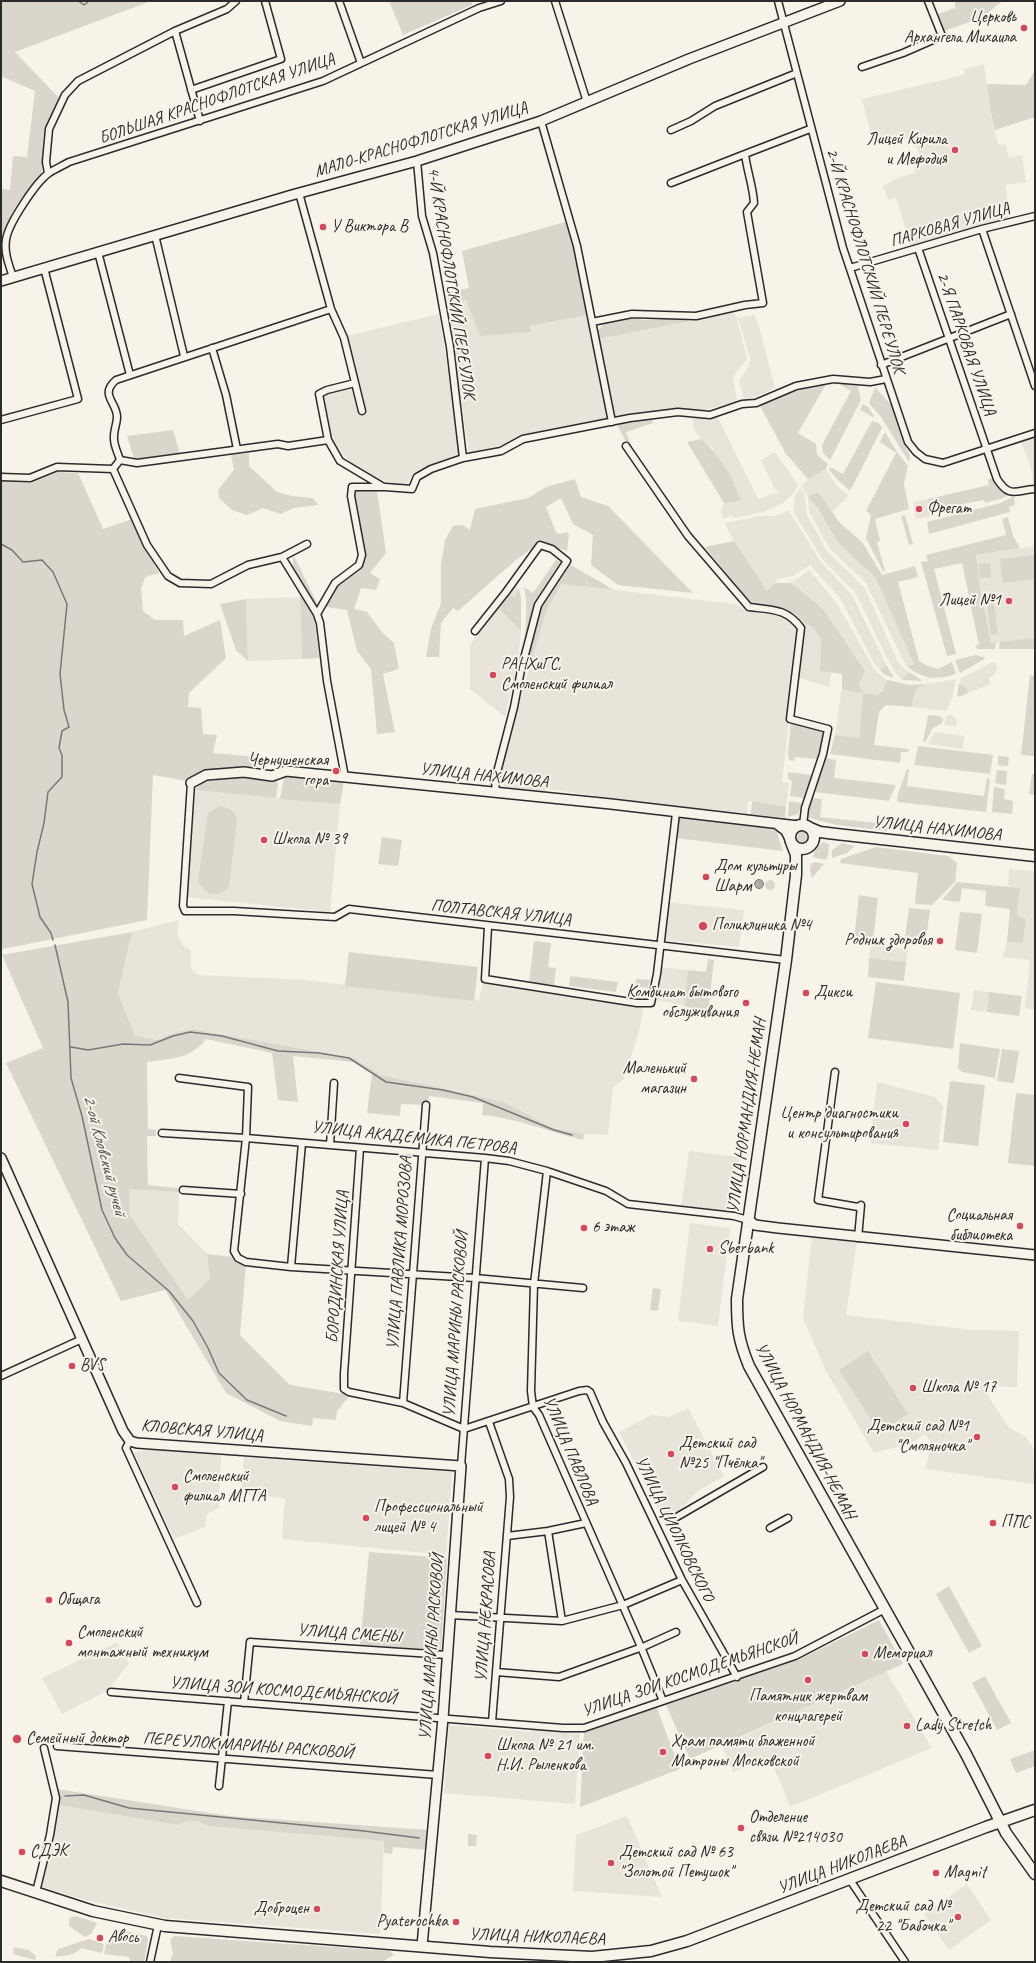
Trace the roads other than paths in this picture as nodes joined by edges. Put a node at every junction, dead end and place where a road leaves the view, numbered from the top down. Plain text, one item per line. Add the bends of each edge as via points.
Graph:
1 (236, 1) edge
2 (265, 1) edge
3 (339, 1) edge
4 (501, 1) edge
5 (555, 1) edge
6 (778, 1) edge
7 (840, 1) edge
8 (928, 1) edge
9 (783, 22) junction
10 (175, 31) junction
11 (361, 63) junction
12 (862, 67) dead end
13 (797, 73) junction
14 (191, 90) junction
15 (587, 102) junction
16 (200, 121) junction
17 (540, 121) junction
18 (810, 129) junction
19 (671, 130) dead end
20 (745, 154) junction
21 (416, 161) junction
22 (48, 173) junction
23 (671, 183) dead end
24 (300, 193) junction
25 (1035, 216) edge
26 (982, 229) junction
27 (155, 235) junction
28 (918, 248) junction
29 (98, 252) junction
30 (44, 268) junction
31 (850, 268) junction
32 (13, 277) junction
33 (1, 281) edge
34 (331, 309) junction
35 (1011, 314) junction
36 (592, 322) junction
37 (950, 338) junction
38 (212, 348) junction
39 (184, 356) junction
40 (881, 365) junction
41 (130, 375) junction
42 (886, 379) junction
43 (355, 383) junction
44 (1035, 386) edge
45 (362, 411) dead end
46 (1, 420) edge
47 (612, 422) junction
48 (1035, 433) edge
49 (328, 440) junction
50 (626, 446) dead end
51 (987, 448) junction
52 (237, 449) junction
53 (463, 458) junction
54 (120, 460) junction
55 (114, 469) junction
56 (1, 477) edge
57 (385, 487) junction
58 (1035, 489) edge
59 (306, 544) dead end
60 (282, 557) junction
61 (317, 614) junction
62 (475, 631) dead end
63 (345, 777) junction
64 (191, 783) joint
65 (496, 793) junction
66 (676, 813) junction
67 (777, 824) junction
68 (803, 826) junction
69 (836, 834) junction
70 (790, 841) junction
71 (810, 845) junction
72 (1035, 856) edge
73 (796, 876) junction
74 (488, 927) junction
75 (660, 945) junction
76 (786, 960) junction
77 (835, 1072) dead end
78 (179, 1078) dead end
79 (334, 1083) dead end
80 (426, 1105) dead end
81 (162, 1133) dead end
82 (246, 1138) junction
83 (302, 1143) junction
84 (330, 1145) junction
85 (360, 1148) junction
86 (421, 1153) junction
87 (1, 1158) edge
88 (485, 1158) junction
89 (547, 1171) junction
90 (183, 1190) dead end
91 (241, 1194) junction
92 (748, 1220) junction
93 (858, 1238) junction
94 (1035, 1255) edge
95 (291, 1267) junction
96 (352, 1270) junction
97 (412, 1274) junction
98 (475, 1278) junction
99 (534, 1284) junction
100 (583, 1288) dead end
101 (82, 1339) junction
102 (1, 1376) edge
103 (403, 1403) junction
104 (533, 1407) junction
105 (489, 1422) junction
106 (464, 1429) junction
107 (130, 1441) junction
108 (461, 1466) junction
109 (764, 1467) dead end
110 (675, 1518) dead end
111 (788, 1518) dead end
112 (586, 1523) junction
113 (770, 1528) dead end
114 (548, 1531) junction
115 (507, 1536) junction
116 (682, 1580) junction
117 (197, 1603) dead end
118 (623, 1605) junction
119 (885, 1609) junction
120 (450, 1615) junction
121 (500, 1618) junction
122 (562, 1620) junction
123 (676, 1632) dead end
124 (641, 1647) junction
125 (447, 1655) junction
126 (496, 1672) junction
127 (737, 1677) junction
128 (111, 1692) dead end
129 (228, 1701) junction
130 (663, 1701) junction
131 (244, 1702) junction
132 (443, 1718) junction
133 (492, 1722) junction
134 (57, 1746) dead end
135 (44, 1748) dead end
136 (222, 1758) junction
137 (438, 1776) junction
138 (219, 1786) dead end
139 (1035, 1810) edge
140 (1000, 1822) junction
141 (1035, 1874) edge
142 (850, 1880) junction
143 (1, 1881) edge
144 (36, 1892) junction
145 (158, 1925) junction
146 (422, 1946) junction
147 (150, 1962) edge
148 (905, 1962) edge

1 - 10 street via 227,9
2 - 14 street via 281,59
3 - 11 street
4 - 11 street, БОЛЬШАЯ КРАСНОФЛОТСКАЯ УЛИЦА via 479,8
5 - 15 street
6 - 9 street, 2-Й КРАСНОФЛОТСКИЙ ПЕРЕУЛОК
7 - 9 street, МАЛО-КРАСНОФЛОТСКАЯ УЛИЦА
8 - 12 street via 942,36
9 - 13 street, 2-Й КРАСНОФЛОТСКИЙ ПЕРЕУЛОК
9 - 15 street, МАЛО-КРАСНОФЛОТСКАЯ УЛИЦА
10 - 14 street
10 - 22 street via 78,81 65,95 49,129 46,162
11 - 16 street, БОЛЬШАЯ КРАСНОФЛОТСКАЯ УЛИЦА via 323,81
13 - 18 street, 2-Й КРАСНОФЛОТСКИЙ ПЕРЕУЛОК
13 - 19 street via 714,106 686,124
14 - 16 street
15 - 17 street, МАЛО-КРАСНОФЛОТСКАЯ УЛИЦА
16 - 22 street, БОЛЬШАЯ КРАСНОФЛОТСКАЯ УЛИЦА via 69,162
17 - 21 street, МАЛО-КРАСНОФЛОТСКАЯ УЛИЦА
17 - 36 street via 577,246
18 - 20 street
18 - 31 street, 2-Й КРАСНОФЛОТСКИЙ ПЕРЕУЛОК
20 - 23 street
20 - 36 street via 747,172 754,191 754,203 747,212 764,303 696,316 632,314
21 - 24 street, МАЛО-КРАСНОФЛОТСКАЯ УЛИЦА
21 - 53 street, 4-Й КРАСНОФЛОТСКИЙ ПЕРЕУЛОК via 422,216 434,253 450,347
22 - 32 street, БОЛЬШАЯ КРАСНОФЛОТСКАЯ УЛИЦА via 20,207 10,227 6,241 7,258
24 - 27 street, МАЛО-КРАСНОФЛОТСКАЯ УЛИЦА
24 - 34 street
25 - 26 street, ПАРКОВАЯ УЛИЦА
26 - 28 street, ПАРКОВАЯ УЛИЦА
26 - 35 street
27 - 29 street, МАЛО-КРАСНОФЛОТСКАЯ УЛИЦА
27 - 39 street
28 - 31 street, ПАРКОВАЯ УЛИЦА
28 - 37 street, 2-Я ПАРКОВАЯ УЛИЦА
29 - 30 street, МАЛО-КРАСНОФЛОТСКАЯ УЛИЦА
29 - 41 street
30 - 32 street, МАЛО-КРАСНОФЛОТСКАЯ УЛИЦА
30 - 46 street via 78,399
31 - 40 street, 2-Й КРАСНОФЛОТСКИЙ ПЕРЕУЛОК
32 - 33 street, МАЛО-КРАСНОФЛОТСКАЯ УЛИЦА
34 - 38 street
34 - 43 street via 344,338
35 - 37 street
35 - 44 street
36 - 47 street
37 - 40 street
37 - 51 street, 2-Я ПАРКОВАЯ УЛИЦА
38 - 39 street
38 - 52 street via 226,395
39 - 41 street
40 - 42 street, 2-Й КРАСНОФЛОТСКИЙ ПЕРЕУЛОК
41 - 54 street via 116,380 110,385 109,392 117,416 113,438
42 - 47 street via 870,382 833,379 796,386 756,403 742,404 710,415 678,412
42 - 51 street, 2-Й КРАСНОФЛОТСКИЙ ПЕРЕУЛОК via 908,442 925,459 942,462
43 - 45 street
43 - 49 street via 320,394
47 - 53 street via 523,439 501,451
48 - 51 street, 2-Й КРАСНОФЛОТСКИЙ ПЕРЕУЛОК
49 - 52 street via 288,446 278,444
49 - 57 street via 340,461
50 - 68 street via 688,536 749,607 785,612 794,618 801,628 790,718 828,729
51 - 58 street, 2-Я ПАРКОВАЯ УЛИЦА via 997,479 1007,490 1015,493
52 - 54 street via 137,463
53 - 57 street via 431,469 417,477 412,489
54 - 55 street
55 - 56 street via 57,467 30,478
55 - 60 street via 147,545 168,576 180,583 211,584 248,565
57 - 61 street via 352,487 351,496 362,555 359,565 335,583
59 - 60 street
60 - 61 street
61 - 63 street
62 - 65 street via 540,545 567,561 538,605 495,780
63 - 64 street, УЛИЦА НАХИМОВА via 286,771 272,776 244,772 206,775
63 - 65 street, УЛИЦА НАХИМОВА
64 - 74 street, ПОЛТАВСКАЯ УЛИЦА via 183,906 185,911 215,910 335,917 349,909
65 - 66 street, УЛИЦА НАХИМОВА
66 - 67 street, УЛИЦА НАХИМОВА
66 - 75 street
67 - 68 street, УЛИЦА НАХИМОВА
67 - 70 street via 786,831
68 - 69 main road
68 - 70 main road via 793,829
68 - 71 main road via 813,837
69 - 71 main road via 819,836
69 - 72 main road, УЛИЦА НАХИМОВА
70 - 71 main road via 802,849
70 - 73 main road via 796,855
71 - 73 main road via 802,856
73 - 76 main road, УЛИЦА НОРМАНДИЯ-НЕМАН
74 - 75 street, ПОЛТАВСКАЯ УЛИЦА
74 - 75 street via 485,979 637,1003 651,1003
75 - 76 street, ПОЛТАВСКАЯ УЛИЦА
76 - 92 main road, УЛИЦА НОРМАНДИЯ-НЕМАН
77 - 93 street via 818,1200 861,1205
78 - 82 street via 248,1087
79 - 84 street
80 - 86 street, УЛИЦА ПАВЛИКА МОРОЗОВА
81 - 82 street, УЛИЦА АКАДЕМИКА ПЕТРОВА
82 - 83 street, УЛИЦА АКАДЕМИКА ПЕТРОВА
82 - 91 street
83 - 84 street, УЛИЦА АКАДЕМИКА ПЕТРОВА
83 - 95 street
84 - 85 street, УЛИЦА АКАДЕМИКА ПЕТРОВА
85 - 86 street, УЛИЦА АКАДЕМИКА ПЕТРОВА
85 - 96 street, БОРОДИНСКАЯ УЛИЦА
86 - 88 street, УЛИЦА АКАДЕМИКА ПЕТРОВА
86 - 97 street, УЛИЦА ПАВЛИКА МОРОЗОВА
87 - 101 street, КЛОВСКАЯ УЛИЦА
88 - 89 street, УЛИЦА АКАДЕМИКА ПЕТРОВА
88 - 98 street, УЛИЦА МАРИНЫ РАСКОВОЙ
89 - 92 street, УЛИЦА АКАДЕМИКА ПЕТРОВА via 606,1192 628,1204 734,1216
89 - 99 street, УЛИЦА ПАВЛОВА
90 - 91 street
91 - 95 street via 234,1251 238,1258 246,1262
92 - 93 street, УЛИЦА АКАДЕМИКА ПЕТРОВА via 762,1226
92 - 119 main road, УЛИЦА НОРМАНДИЯ-НЕМАН via 737,1299 739,1342 749,1366
93 - 94 street, УЛИЦА АКАДЕМИКА ПЕТРОВА
95 - 96 street
96 - 97 street
96 - 103 street, БОРОДИНСКАЯ УЛИЦА via 344,1389
97 - 98 street
97 - 103 street, УЛИЦА ПАВЛИКА МОРОЗОВА
98 - 99 street
98 - 106 street, УЛИЦА МАРИНЫ РАСКОВОЙ
99 - 100 street
99 - 104 street, УЛИЦА ПАВЛОВА via 531,1391
101 - 102 street
101 - 107 street, КЛОВСКАЯ УЛИЦА via 123,1432
103 - 106 street
104 - 105 street
104 - 112 street, УЛИЦА ПАВЛОВА via 539,1414
104 - 116 street, УЛИЦА ЦИОЛКОВСКОГО via 578,1391 590,1392
105 - 106 street
105 - 115 street, УЛИЦА НЕКРАСОВА via 509,1479
106 - 108 street, УЛИЦА МАРИНЫ РАСКОВОЙ
107 - 108 street, КЛОВСКАЯ УЛИЦА
107 - 117 street via 126,1448
108 - 120 street, УЛИЦА МАРИНЫ РАСКОВОЙ
109 - 110 street
111 - 113 street
112 - 114 street
112 - 118 street, УЛИЦА ПАВЛОВА
114 - 115 street
114 - 122 street
115 - 121 street, УЛИЦА НЕКРАСОВА
116 - 118 street
116 - 127 street, УЛИЦА ЦИОЛКОВСКОГО
118 - 122 street
118 - 124 street, УЛИЦА ПАВЛОВА
119 - 127 street, УЛИЦА ЗОИ КОСМОДЕМЬЯНСКОЙ via 795,1656
119 - 140 main road, УЛИЦА НОРМАНДИЯ-НЕМАН via 966,1754
120 - 121 street
120 - 125 street, УЛИЦА МАРИНЫ РАСКОВОЙ
121 - 122 street
121 - 126 street, УЛИЦА НЕКРАСОВА
123 - 124 street
124 - 126 street via 559,1677
124 - 130 street, УЛИЦА ПАВЛОВА
125 - 131 street, УЛИЦА СМЕНЫ via 250,1642
125 - 132 street, УЛИЦА МАРИНЫ РАСКОВОЙ
126 - 133 street, УЛИЦА НЕКРАСОВА
127 - 130 street, УЛИЦА ЗОИ КОСМОДЕМЬЯНСКОЙ
128 - 129 street, УЛИЦА ЗОИ КОСМОДЕМЬЯНСКОЙ
129 - 131 street, УЛИЦА ЗОИ КОСМОДЕМЬЯНСКОЙ
129 - 136 street
130 - 133 street, УЛИЦА ЗОИ КОСМОДЕМЬЯНСКОЙ via 584,1728
131 - 132 street, УЛИЦА ЗОИ КОСМОДЕМЬЯНСКОЙ
132 - 133 street, УЛИЦА ЗОИ КОСМОДЕМЬЯНСКОЙ
132 - 137 street, УЛИЦА МАРИНЫ РАСКОВОЙ
134 - 136 street, ПЕРЕУЛОК МАРИНЫ РАСКОВОЙ
135 - 144 street via 56,1798
136 - 137 street, ПЕРЕУЛОК МАРИНЫ РАСКОВОЙ
136 - 138 street
137 - 146 street, УЛИЦА МАРИНЫ РАСКОВОЙ
139 - 140 main road, УЛИЦА НИКОЛАЕВА
140 - 141 main road, УЛИЦА НОРМАНДИЯ-НЕМАН
140 - 142 main road, УЛИЦА НИКОЛАЕВА
142 - 146 main road, УЛИЦА НИКОЛАЕВА via 687,1941 651,1951 592,1958
142 - 148 street
143 - 144 main road, УЛИЦА НИКОЛАЕВА
144 - 145 main road, УЛИЦА НИКОЛАЕВА via 103,1913
145 - 146 main road, УЛИЦА НИКОЛАЕВА
145 - 147 street

